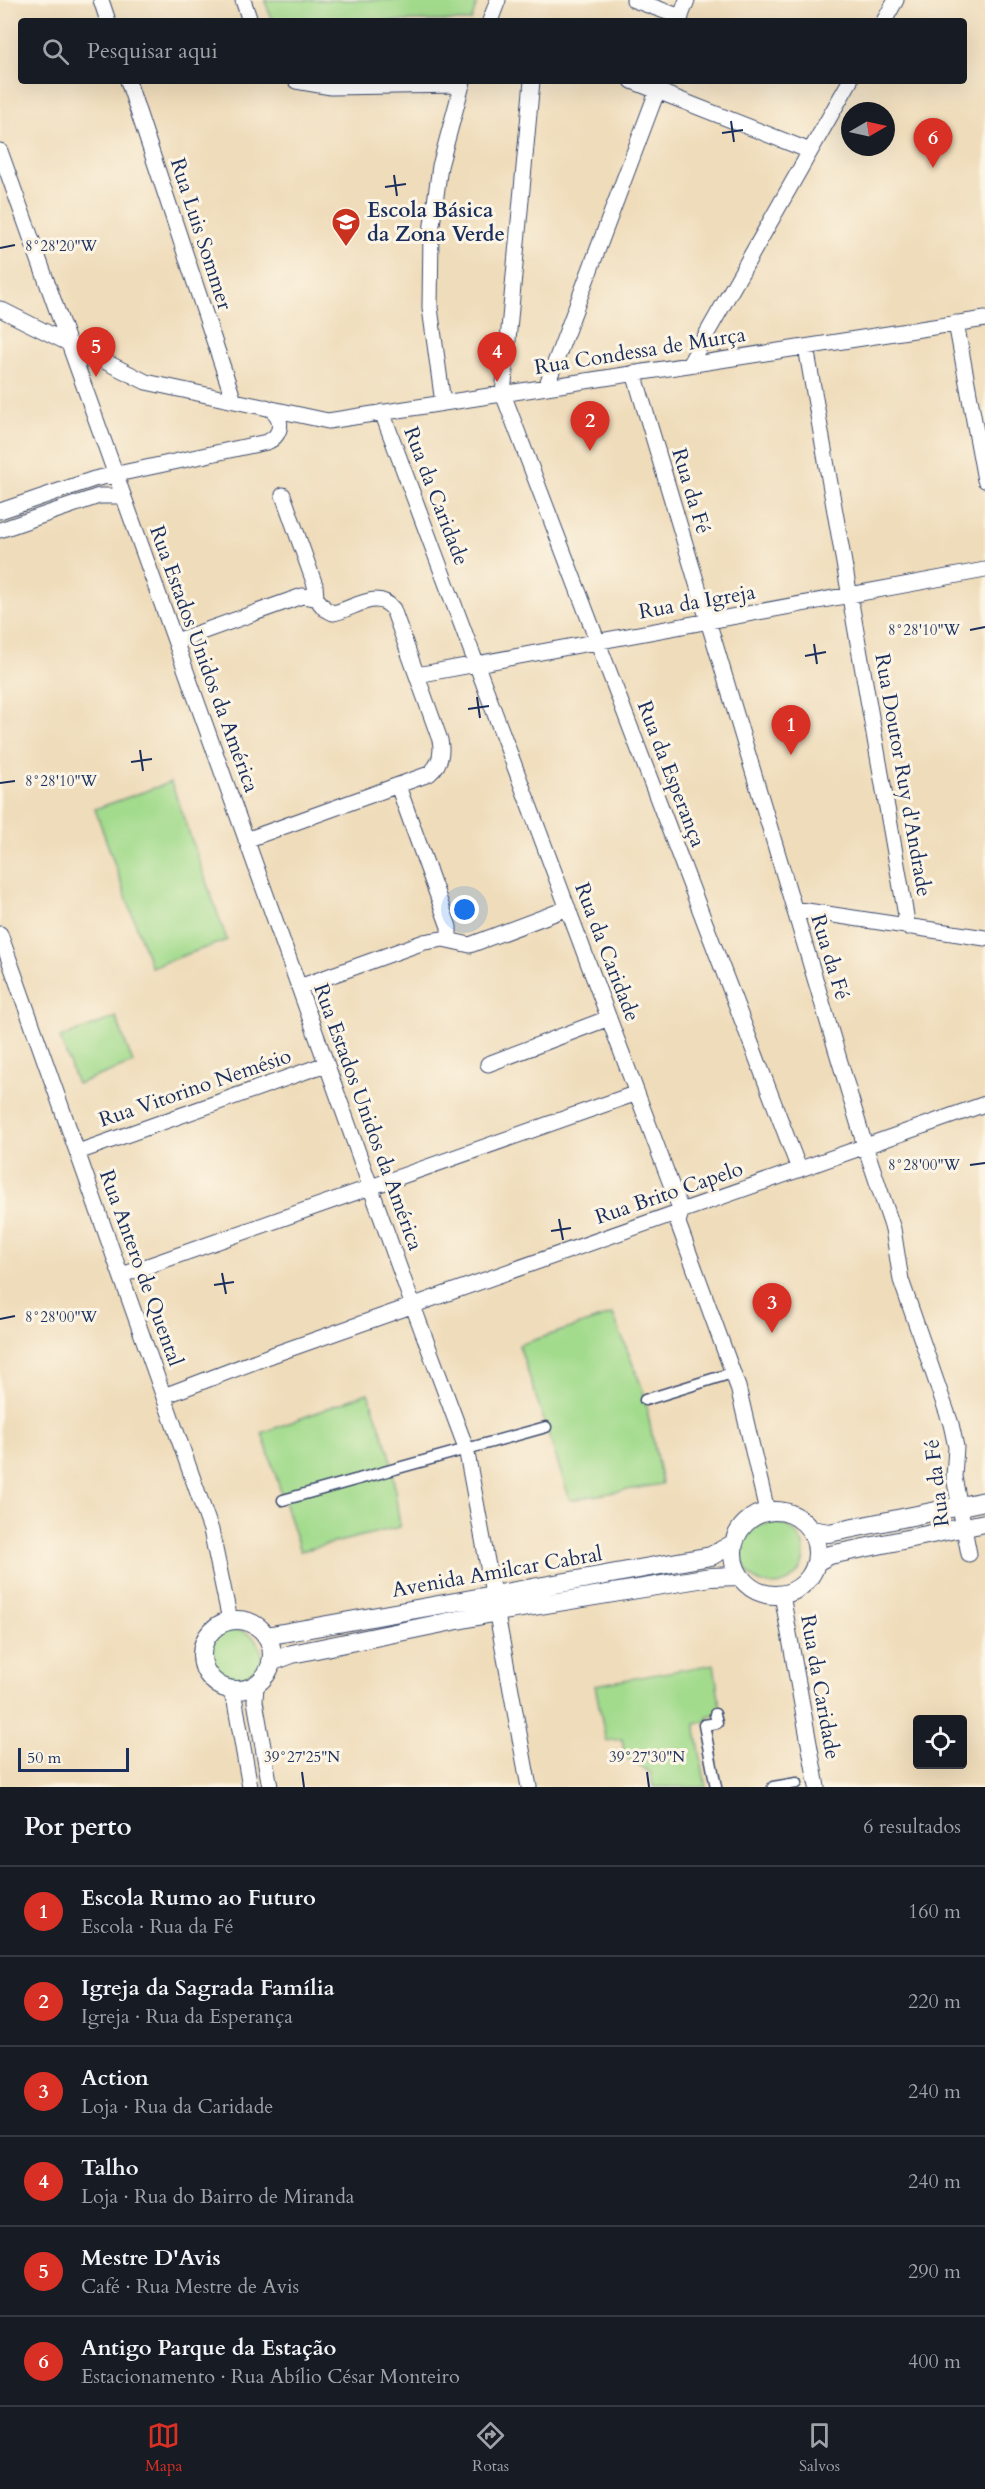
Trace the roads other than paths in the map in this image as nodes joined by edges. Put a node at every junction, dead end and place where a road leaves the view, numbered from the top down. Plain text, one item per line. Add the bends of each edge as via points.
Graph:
1 (102, 0) edge
2 (243, 0) edge
3 (498, 0) edge
4 (634, 0) edge
5 (687, 0) edge
6 (896, 0) edge
7 (107, 18) edge
8 (249, 18) edge
9 (491, 18) edge
10 (678, 18) edge
11 (680, 18) edge
12 (886, 18) edge
13 (129, 84) edge
14 (314, 84) edge
15 (429, 84) edge
16 (462, 84) edge
17 (532, 84) edge
18 (848, 84) edge
19 (659, 86) edge
20 (0, 151) edge
21 (810, 151) junction
22 (0, 309) edge
23 (985, 319) edge
24 (956, 324) junction
25 (70, 345) junction
26 (806, 347) junction
27 (689, 365) junction
28 (634, 373) junction
29 (546, 387) junction
30 (503, 394) junction
31 (234, 401) junction
32 (443, 403) junction
33 (266, 408) junction
34 (382, 412) junction
35 (116, 474) junction
36 (985, 480) edge
37 (283, 495) dead end
38 (123, 496) junction
39 (0, 511) edge
40 (0, 530) edge
41 (985, 570) edge
42 (850, 595) junction
43 (316, 598) junction
44 (708, 621) junction
45 (176, 641) junction
46 (597, 641) junction
47 (476, 664) junction
48 (417, 675) junction
49 (398, 786) junction
50 (246, 840) junction
51 (568, 908) junction
52 (794, 909) junction
53 (908, 927) junction
54 (0, 934) edge
55 (985, 939) edge
56 (449, 940) junction
57 (299, 987) junction
58 (609, 1018) junction
59 (326, 1064) junction
60 (488, 1064) dead end
61 (637, 1093) junction
62 (985, 1104) edge
63 (865, 1146) junction
64 (78, 1152) junction
65 (799, 1169) junction
66 (370, 1187) junction
67 (681, 1211) junction
68 (122, 1275) junction
69 (412, 1306) junction
70 (732, 1373) junction
71 (164, 1396) junction
72 (645, 1400) dead end
73 (546, 1427) dead end
74 (466, 1448) junction
75 (283, 1500) dead end
76 (985, 1501) edge
77 (960, 1505) junction
78 (767, 1511) junction
79 (985, 1523) edge
80 (963, 1527) junction
81 (811, 1530) junction
82 (733, 1544) junction
83 (969, 1554) dead end
84 (816, 1562) junction
85 (739, 1576) junction
86 (782, 1595) junction
87 (496, 1604) junction
88 (230, 1620) junction
89 (266, 1635) junction
90 (271, 1662) junction
91 (256, 1685) junction
92 (229, 1689) junction
93 (716, 1714) dead end
94 (797, 1783) dead end
95 (250, 1787) edge
96 (270, 1787) edge
97 (529, 1787) edge
98 (716, 1787) edge
99 (773, 1787) edge
100 (817, 1787) edge

1 - 7 street
2 - 8 street
3 - 9 street
4 - 10 street
5 - 11 street
6 - 12 street
13 - 31 street, Rua Luis Sommer
14 - 15 street
16 - 32 street via 440,166 431,232 430,308
17 - 30 street
18 - 21 street
19 - 21 street
19 - 29 street
20 - 25 street, Rua Estados Unidos da América
21 - 27 street
22 - 25 street, Rua Condessa de Murça
23 - 24 street, Rua Condessa de Murça
24 - 26 street, Rua Condessa de Murça
24 - 36 street
25 - 31 street, Rua Condessa de Murça via 146,382
25 - 35 street, Rua Estados Unidos da América
26 - 27 street, Rua Condessa de Murça
26 - 42 street, Rua Doutor Ruy d'Andrade
27 - 28 street, Rua Condessa de Murça
28 - 29 street, Rua Condessa de Murça
28 - 44 street, Rua da Fé
29 - 30 street, Rua Condessa de Murça
30 - 32 street, Rua Condessa de Murça
30 - 46 street, Rua da Esperança
31 - 33 street, Rua Condessa de Murça
32 - 34 street, Rua Condessa de Murça
33 - 34 street, Rua Condessa de Murça via 328,421
33 - 35 street via 277,415 280,425 271,440
34 - 47 street, Rua da Caridade
35 - 38 street, Rua Estados Unidos da América
35 - 39 street
37 - 43 street via 315,585
38 - 40 street via 99,496
38 - 45 street, Rua Estados Unidos da América
41 - 42 street, Rua da Igreja
42 - 44 street, Rua da Igreja
42 - 53 street, Rua Doutor Ruy d'Andrade
43 - 45 street via 302,597
43 - 48 street via 333,613 374,599 385,601 393,609
44 - 46 street, Rua da Igreja
44 - 52 street, Rua da Fé
45 - 50 street, Rua Estados Unidos da América
46 - 47 street, Rua da Igreja
46 - 65 street, Rua da Esperança
47 - 48 street, Rua da Igreja
47 - 51 street, Rua da Caridade
48 - 49 street via 440,740 441,755 429,774
49 - 50 street
49 - 56 street via 449,927
50 - 57 street, Rua Estados Unidos da América
51 - 56 street via 470,945
51 - 58 street, Rua da Caridade
52 - 53 street
52 - 63 street, Rua da Fé
53 - 55 street
54 - 64 street, Rua Antero de Quental
56 - 57 street via 424,942
57 - 59 street, Rua Estados Unidos da América
58 - 60 street
58 - 61 street, Rua da Caridade
59 - 64 street, Rua Vitorino Nemésio
59 - 66 street, Rua Estados Unidos da América
61 - 66 street
61 - 67 street, Rua da Caridade
62 - 63 street, Rua Brito Capelo
63 - 65 street, Rua Brito Capelo
63 - 77 street, Rua da Fé via 893,1229 901,1280 951,1424
64 - 68 street, Rua Antero de Quental
65 - 67 street, Rua Brito Capelo
66 - 68 street
66 - 69 street, Rua Estados Unidos da América
67 - 69 street, Rua Brito Capelo
67 - 70 street, Rua da Caridade via 678,1223
68 - 71 street, Rua Antero de Quental
69 - 71 street, Rua Brito Capelo
69 - 74 street, Rua Estados Unidos da América
70 - 72 street
70 - 78 street, Rua da Caridade
71 - 88 street, Rua Antero de Quental via 211,1530
73 - 74 street
74 - 75 street
74 - 87 street, Rua Estados Unidos da América
76 - 77 street
77 - 80 street, Rua da Fé
77 - 81 street via 829,1533
78 - 81 street via 792,1514
78 - 82 street via 745,1522
79 - 80 street
80 - 83 street, Rua da Fé
80 - 84 street via 830,1555
81 - 84 street
82 - 85 street via 732,1556
82 - 87 street, Avenida Amilcar Cabral via 711,1556
84 - 86 street via 804,1584
85 - 86 street via 758,1592
85 - 87 street, Avenida Amilcar Cabral
86 - 100 street, Rua da Caridade
87 - 89 street, Avenida Amilcar Cabral
87 - 90 street, Avenida Amilcar Cabral
87 - 97 street, Rua Estados Unidos da América
88 - 89 street via 250,1622
88 - 92 street via 210,1632 201,1654 209,1677
89 - 90 street
90 - 91 street
91 - 92 street
91 - 96 street via 255,1701
92 - 95 street via 235,1702
93 - 98 street via 717,1723 704,1725
94 - 99 street

